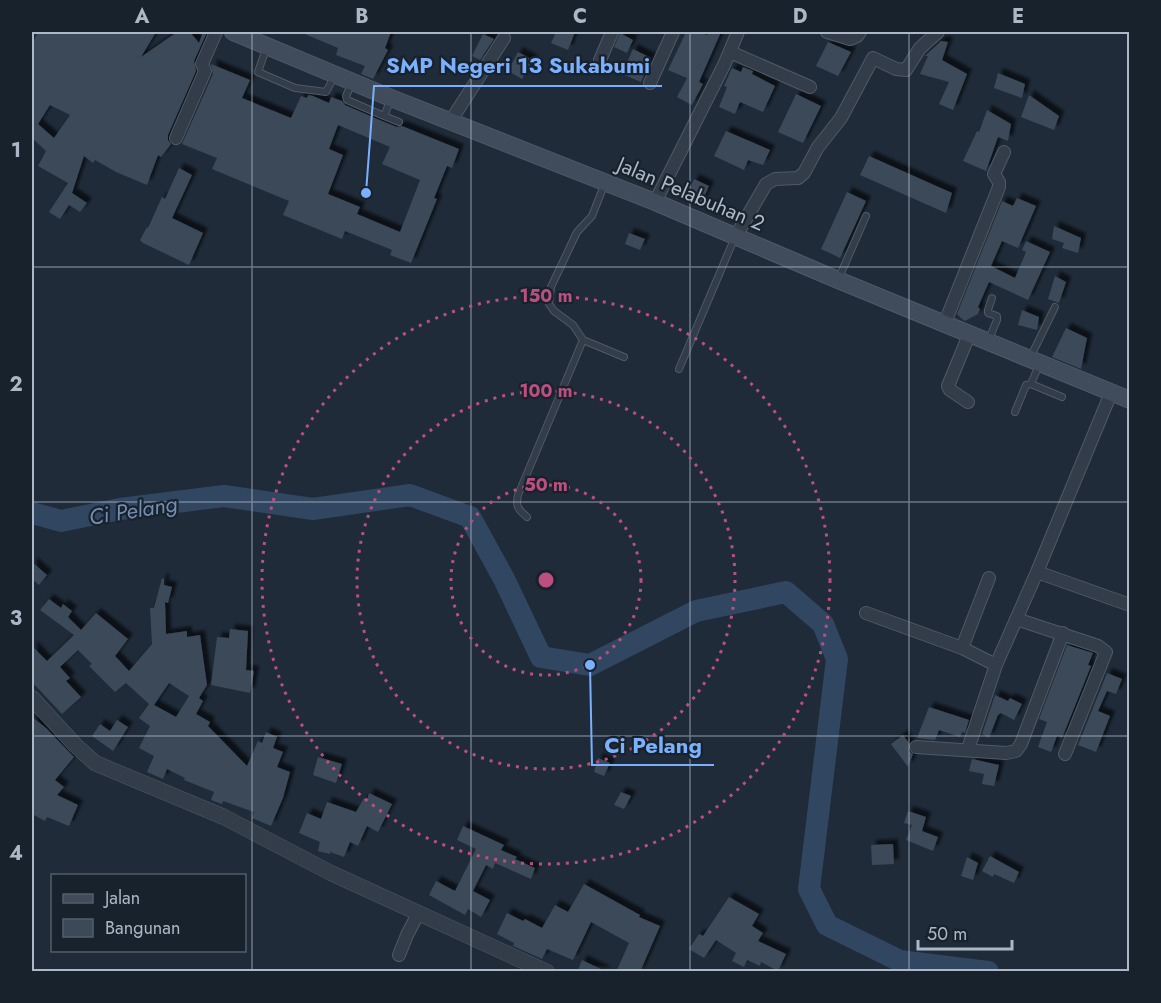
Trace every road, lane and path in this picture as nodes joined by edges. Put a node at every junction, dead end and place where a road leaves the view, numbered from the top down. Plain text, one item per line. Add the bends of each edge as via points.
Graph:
1 (216, 32) edge
2 (234, 32) edge
3 (612, 32) edge
4 (673, 32) edge
5 (738, 32) edge
6 (827, 32) edge
7 (860, 32) edge
8 (938, 32) edge
9 (504, 38) dead end
10 (267, 46) junction
11 (730, 52) junction
12 (600, 60) dead end
13 (335, 75) junction
14 (352, 82) junction
15 (650, 83) dead end
16 (810, 87) dead end
17 (391, 98) junction
18 (384, 116) junction
19 (399, 122) dead end
20 (450, 122) junction
21 (176, 138) dead end
22 (1004, 152) dead end
23 (606, 182) junction
24 (655, 202) junction
25 (866, 216) dead end
26 (736, 236) junction
27 (838, 280) junction
28 (992, 298) dead end
29 (1055, 307) dead end
30 (944, 324) junction
31 (969, 335) junction
32 (583, 340) junction
33 (987, 342) junction
34 (624, 357) dead end
35 (1034, 362) junction
36 (679, 369) dead end
37 (1031, 384) junction
38 (1111, 393) junction
39 (1062, 397) dead end
40 (1130, 400) edge
41 (968, 402) dead end
42 (1015, 412) dead end
43 (527, 517) dead end
44 (1037, 572) junction
45 (989, 578) dead end
46 (1130, 605) edge
47 (866, 614) dead end
48 (1016, 619) junction
49 (1063, 633) junction
50 (962, 648) junction
51 (996, 665) junction
52 (32, 698) edge
53 (916, 747) dead end
54 (969, 749) junction
55 (1065, 754) dead end
56 (418, 914) junction
57 (399, 955) dead end
58 (547, 972) edge

1 - 21 street via 202,64 205,71
2 - 10 main road, Jalan Pelabuhan 2
3 - 12 street
4 - 15 street
5 - 11 street
6 - 7 street via 850,39
8 - 26 street via 920,48 906,70 873,58 841,118 804,172 798,178 775,179 766,184
9 - 20 street
10 - 13 main road, Jalan Pelabuhan 2
10 - 13 lane via 258,67 261,75 295,88 326,92
11 - 16 street
11 - 24 street
13 - 14 main road, Jalan Pelabuhan 2
14 - 17 main road, Jalan Pelabuhan 2
14 - 18 lane via 347,100
17 - 18 lane
17 - 20 main road, Jalan Pelabuhan 2
18 - 19 lane
20 - 23 main road, Jalan Pelabuhan 2
22 - 30 street via 994,174 999,187
23 - 24 main road, Jalan Pelabuhan 2
23 - 32 lane via 592,216 577,232 549,294 554,311 573,325
24 - 26 main road, Jalan Pelabuhan 2
25 - 27 lane
26 - 27 main road, Jalan Pelabuhan 2
26 - 36 lane
27 - 30 main road, Jalan Pelabuhan 2
28 - 33 lane via 988,313 997,316 997,320
29 - 35 lane
30 - 31 main road, Jalan Pelabuhan 2
31 - 33 main road, Jalan Pelabuhan 2
31 - 41 street via 948,386
32 - 34 lane
32 - 43 lane via 518,495 518,510
33 - 35 main road, Jalan Pelabuhan 2
35 - 37 lane
35 - 38 main road, Jalan Pelabuhan 2
37 - 39 lane
37 - 42 lane via 1026,385
38 - 40 main road, Jalan Pelabuhan 2
38 - 44 street
44 - 46 street
44 - 48 street
45 - 50 street
47 - 50 street
48 - 49 street
48 - 51 street
49 - 54 street via 1019,748 1006,753
49 - 55 street via 1106,652
50 - 51 street
51 - 54 street
52 - 56 street via 95,763 224,817
53 - 54 street
56 - 57 street
56 - 58 street

